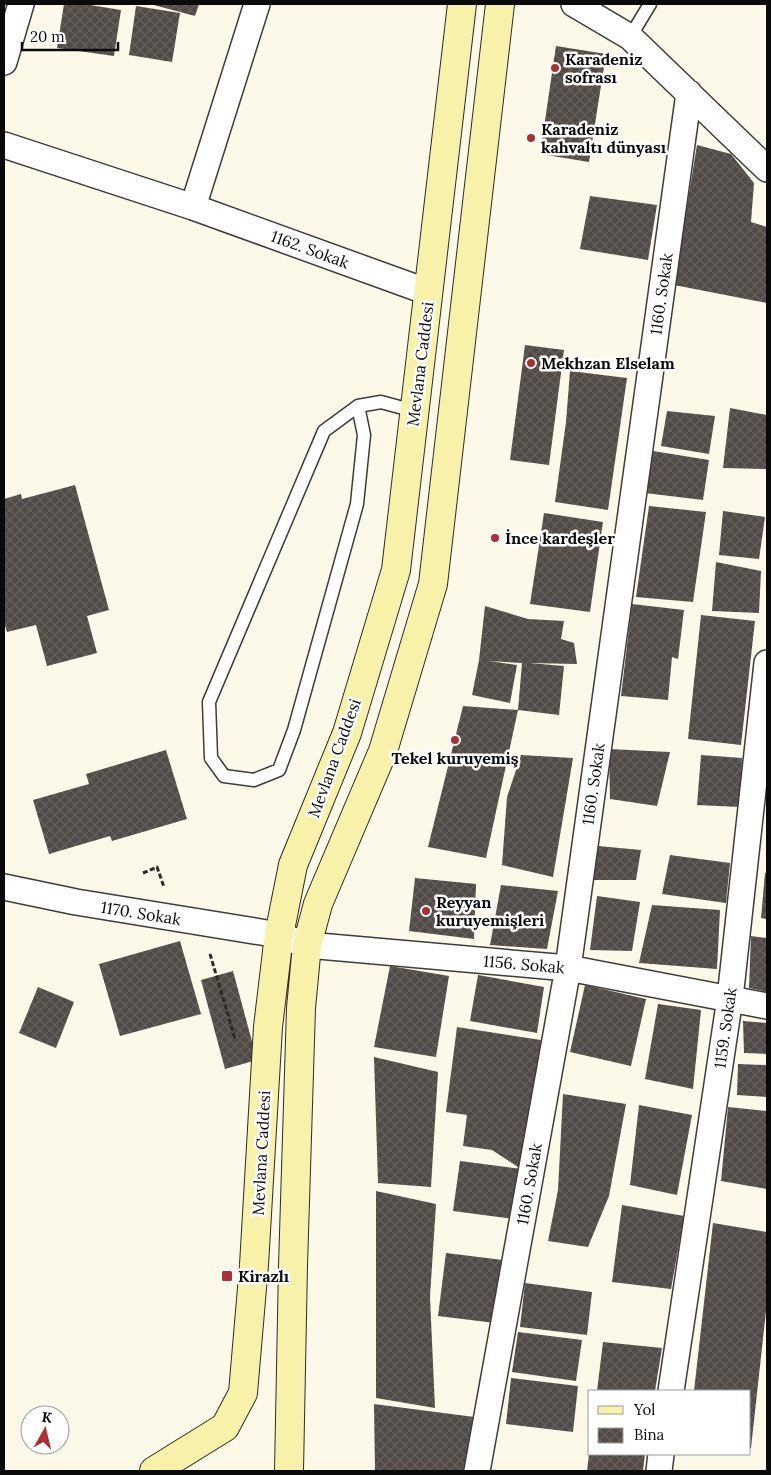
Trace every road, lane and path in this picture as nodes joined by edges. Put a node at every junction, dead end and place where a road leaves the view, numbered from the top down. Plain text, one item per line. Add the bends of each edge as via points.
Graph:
1 (21, 4) edge
2 (257, 4) edge
3 (462, 4) edge
4 (500, 4) edge
5 (574, 4) edge
6 (650, 4) edge
7 (630, 37) junction
8 (4, 62) edge
9 (689, 93) junction
10 (4, 145) edge
11 (767, 169) edge
12 (193, 207) junction
13 (428, 292) junction
14 (358, 406) junction
15 (414, 411) junction
16 (767, 663) edge
17 (4, 888) edge
18 (279, 935) junction
19 (307, 944) junction
20 (209, 950) dead end
21 (568, 968) junction
22 (730, 998) junction
23 (767, 1006) edge
24 (237, 1045) dead end
25 (671, 1390) edge
26 (661, 1455) edge
27 (154, 1471) edge
28 (290, 1471) edge
29 (477, 1471) edge
30 (659, 1471) edge

1 - 8 street
2 - 12 street
3 - 13 main road, Mevlana Caddesi
4 - 19 main road via 433,584 383,751 318,904
5 - 7 street
6 - 7 lane
7 - 9 street
9 - 11 street
9 - 21 street, 1160. Sokak
10 - 12 street, 1162. Sokak
12 - 13 street, 1162. Sokak
13 - 15 main road, Mevlana Caddesi
14 - 14 lane via 324,431 210,702 211,758 224,776 254,780 279,770 294,730 357,504 364,435
14 - 15 lane via 381,402
15 - 18 main road, Mevlana Caddesi via 396,570 347,733 293,865
16 - 22 street, 1159. Sokak
17 - 18 street, 1170. Sokak
18 - 19 street, 1156. Sokak
18 - 27 main road, Mevlana Caddesi via 268,1027 243,1393 225,1427
19 - 21 street, 1156. Sokak
19 - 28 main road via 301,1008
20 - 24 path
21 - 22 street, 1156. Sokak
21 - 29 street, 1160. Sokak
22 - 23 street, 1156. Sokak
22 - 25 street, 1159. Sokak
26 - 30 street

